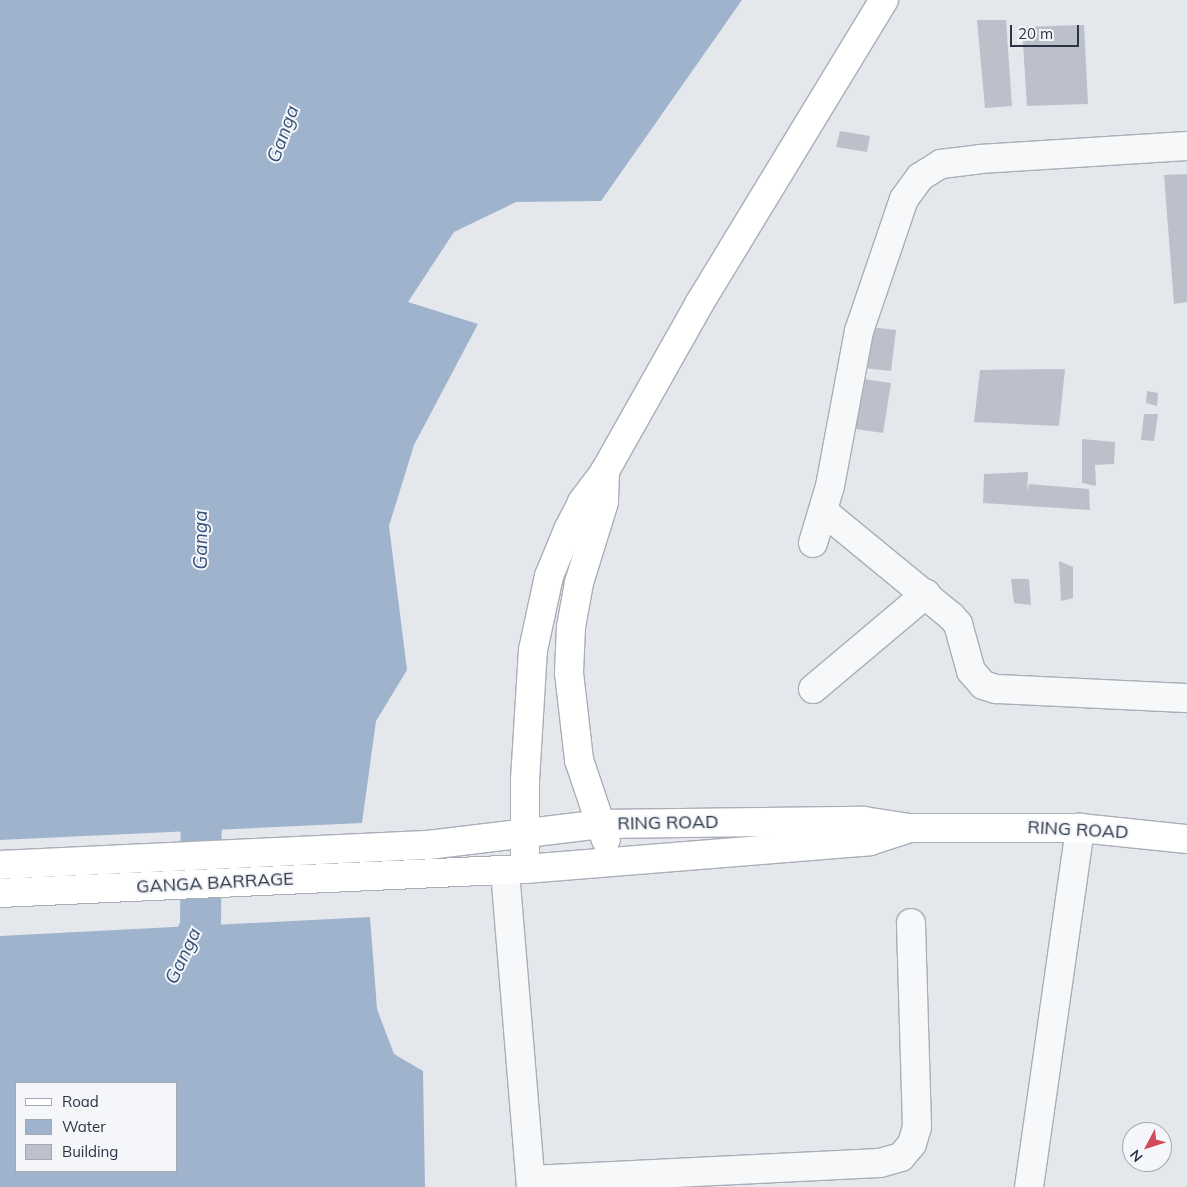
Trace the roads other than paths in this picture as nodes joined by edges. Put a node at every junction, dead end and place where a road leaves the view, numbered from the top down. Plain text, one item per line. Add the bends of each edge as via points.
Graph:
1 (884, 0) edge
2 (1187, 146) edge
3 (606, 471) junction
4 (823, 511) junction
5 (812, 543) dead end
6 (926, 594) junction
7 (813, 689) dead end
8 (1187, 698) edge
9 (601, 824) junction
10 (909, 828) junction
11 (1080, 828) junction
12 (524, 833) junction
13 (1187, 840) edge
14 (428, 844) joint
15 (610, 862) junction
16 (0, 865) edge
17 (515, 870) junction
18 (430, 872) joint
19 (0, 893) edge
20 (912, 924) dead end
21 (531, 1183) edge
22 (1029, 1187) edge

1 - 3 main road via 699,304
2 - 4 lane via 980,159 941,164 920,177 904,200 859,330
3 - 9 main road via 604,502 579,582 571,627 569,673 579,760
3 - 12 main road via 582,502 549,576 533,650
4 - 5 lane
4 - 6 lane
6 - 7 lane
6 - 8 lane via 958,624 971,671 983,685 996,689
9 - 10 main road, RING ROAD via 850,821 882,822
9 - 12 main road, RING ROAD
9 - 15 main road
10 - 11 main road, RING ROAD
10 - 15 main road, RING ROAD via 870,841
11 - 13 main road, RING ROAD
11 - 22 lane
12 - 14 main road, RING ROAD
12 - 17 main road
14 - 16 main road, GANGA BARRAGE
15 - 17 main road, RING ROAD
17 - 18 main road, RING ROAD
17 - 21 lane
18 - 19 main road, GANGA BARRAGE
20 - 21 lane via 917,1127 912,1144 901,1157 880,1164

